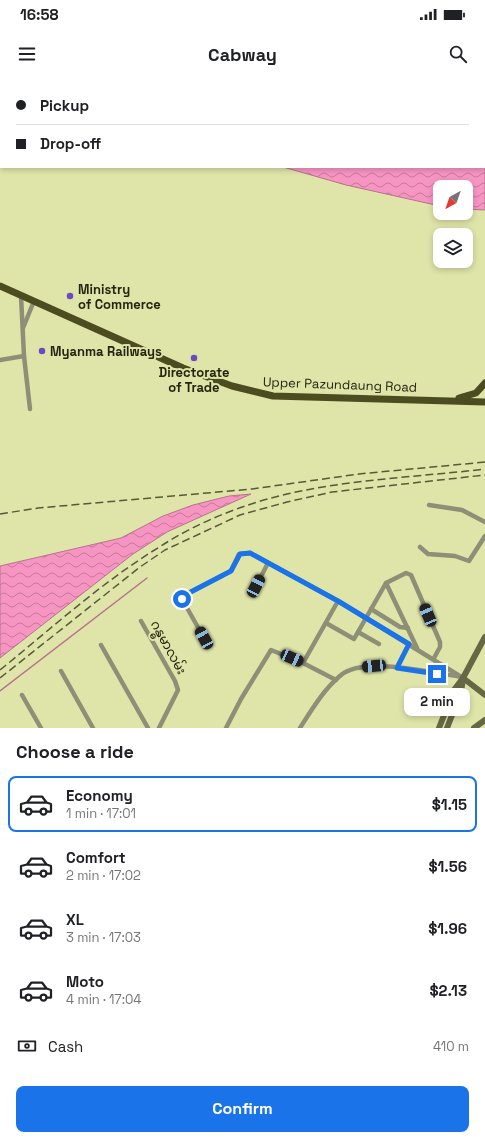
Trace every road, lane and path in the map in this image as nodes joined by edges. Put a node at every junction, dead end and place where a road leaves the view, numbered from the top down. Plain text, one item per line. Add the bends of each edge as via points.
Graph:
1 (0, 286) edge
2 (21, 296) junction
3 (34, 301) junction
4 (23, 330) junction
5 (24, 356) junction
6 (0, 360) edge
7 (485, 383) edge
8 (454, 400) junction
9 (485, 402) edge
10 (30, 409) dead end
11 (429, 505) dead end
12 (485, 522) edge
13 (485, 536) edge
14 (420, 548) dead end
15 (268, 563) junction
16 (386, 583) junction
17 (256, 586) dead end
18 (338, 601) junction
19 (371, 609) junction
20 (366, 618) junction
21 (141, 621) dead end
22 (326, 623) junction
23 (408, 628) junction
24 (358, 632) junction
25 (485, 637) edge
26 (204, 638) dead end
27 (379, 644) dead end
28 (409, 644) junction
29 (101, 645) dead end
30 (417, 648) junction
31 (434, 658) junction
32 (303, 663) junction
33 (397, 668) junction
34 (61, 672) dead end
35 (464, 678) junction
36 (336, 680) junction
37 (485, 695) edge
38 (22, 696) dead end
39 (485, 720) edge
40 (41, 728) edge
41 (93, 728) edge
42 (148, 728) edge
43 (159, 728) edge
44 (226, 728) edge
45 (300, 728) edge
46 (439, 728) edge
47 (447, 728) edge
48 (474, 728) edge

1 - 2 main road, Upper Pazundaung Road
2 - 3 main road, Upper Pazundaung Road
2 - 4 street
3 - 4 street
3 - 8 main road, Upper Pazundaung Road via 183,368 252,392 273,396
4 - 5 street
5 - 6 street
5 - 10 street
7 - 8 main road via 476,393
8 - 9 main road, Upper Pazundaung Road
11 - 12 street via 462,510
13 - 14 street via 469,561 455,556 428,554
15 - 17 street
15 - 18 street
15 - 26 street via 250,553 242,553 231,571 183,596 182,599
16 - 19 street
16 - 23 street
16 - 31 street via 406,573 411,575 440,642 440,648
18 - 20 street
18 - 22 street
19 - 20 street
19 - 23 street via 400,627
20 - 24 street
20 - 28 street
21 - 43 street, ဂန္ဓမာလမ်း via 178,690
22 - 24 street via 352,639
22 - 32 street
23 - 30 street
24 - 27 street
25 - 35 main road
28 - 30 street
28 - 33 street
29 - 42 street
30 - 31 street
31 - 35 street
32 - 36 street
32 - 44 street via 271,650
33 - 35 street
33 - 36 street via 357,667
34 - 41 street
35 - 37 main road
35 - 46 main road via 454,690
35 - 47 main road
36 - 45 street via 319,698
38 - 40 street
39 - 48 main road

